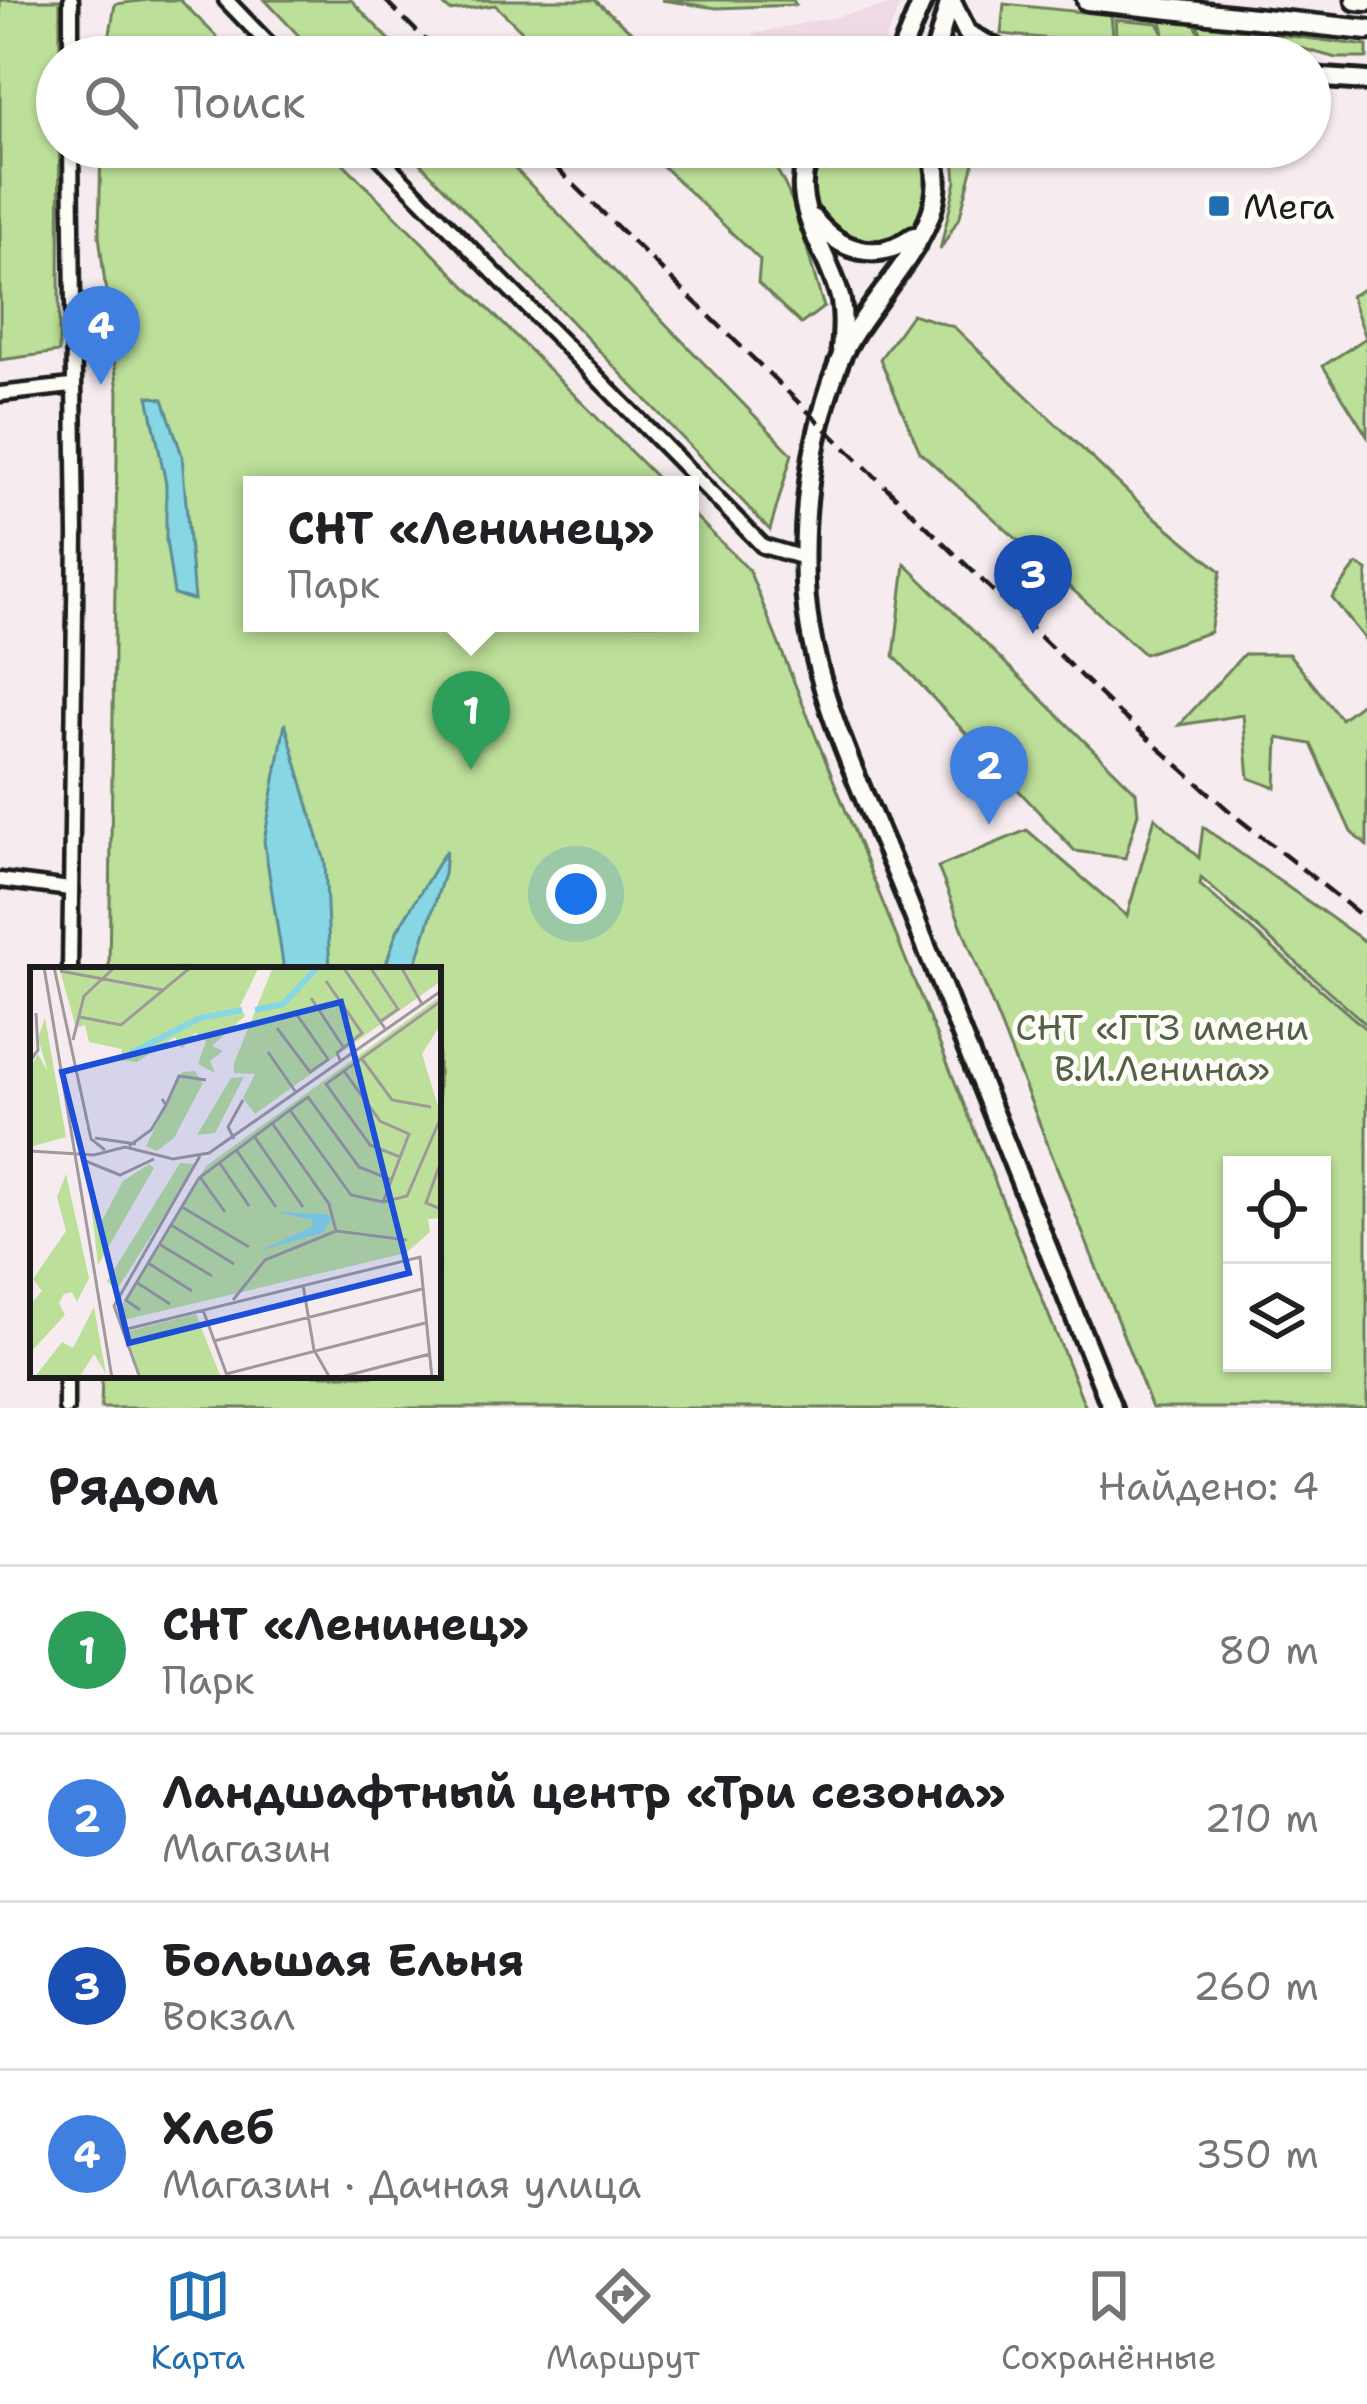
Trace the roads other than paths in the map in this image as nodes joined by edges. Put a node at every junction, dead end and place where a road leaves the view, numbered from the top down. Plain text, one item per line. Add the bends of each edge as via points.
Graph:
1 (71, 0) edge
2 (226, 0) edge
3 (923, 0) edge
4 (950, 0) edge
5 (1087, 0) edge
6 (1356, 0) edge
7 (1367, 1) edge
8 (1367, 30) edge
9 (71, 36) edge
10 (261, 36) edge
11 (908, 36) edge
12 (940, 36) edge
13 (972, 36) edge
14 (1331, 78) edge
15 (1367, 81) edge
16 (71, 168) edge
17 (391, 168) edge
18 (807, 168) edge
19 (938, 168) edge
20 (808, 212) junction
21 (922, 229) junction
22 (839, 362) junction
23 (71, 386) junction
24 (0, 394) edge
25 (694, 476) edge
26 (699, 481) edge
27 (804, 558) junction
28 (0, 880) edge
29 (70, 889) junction
30 (70, 967) edge
31 (1112, 1408) edge

1 - 9 street
2 - 10 street
3 - 11 main road
4 - 12 main road
4 - 13 main road
5 - 8 main road
6 - 7 main road
14 - 15 main road
16 - 23 street
17 - 25 street
18 - 20 main road
19 - 21 main road via 939,190
20 - 21 main road via 827,237 872,252
20 - 22 main road via 840,296
21 - 22 main road
22 - 27 main road via 805,491
23 - 24 street
23 - 29 street
26 - 27 street via 763,546
27 - 31 main road via 819,665 839,723
28 - 29 street
29 - 30 street

